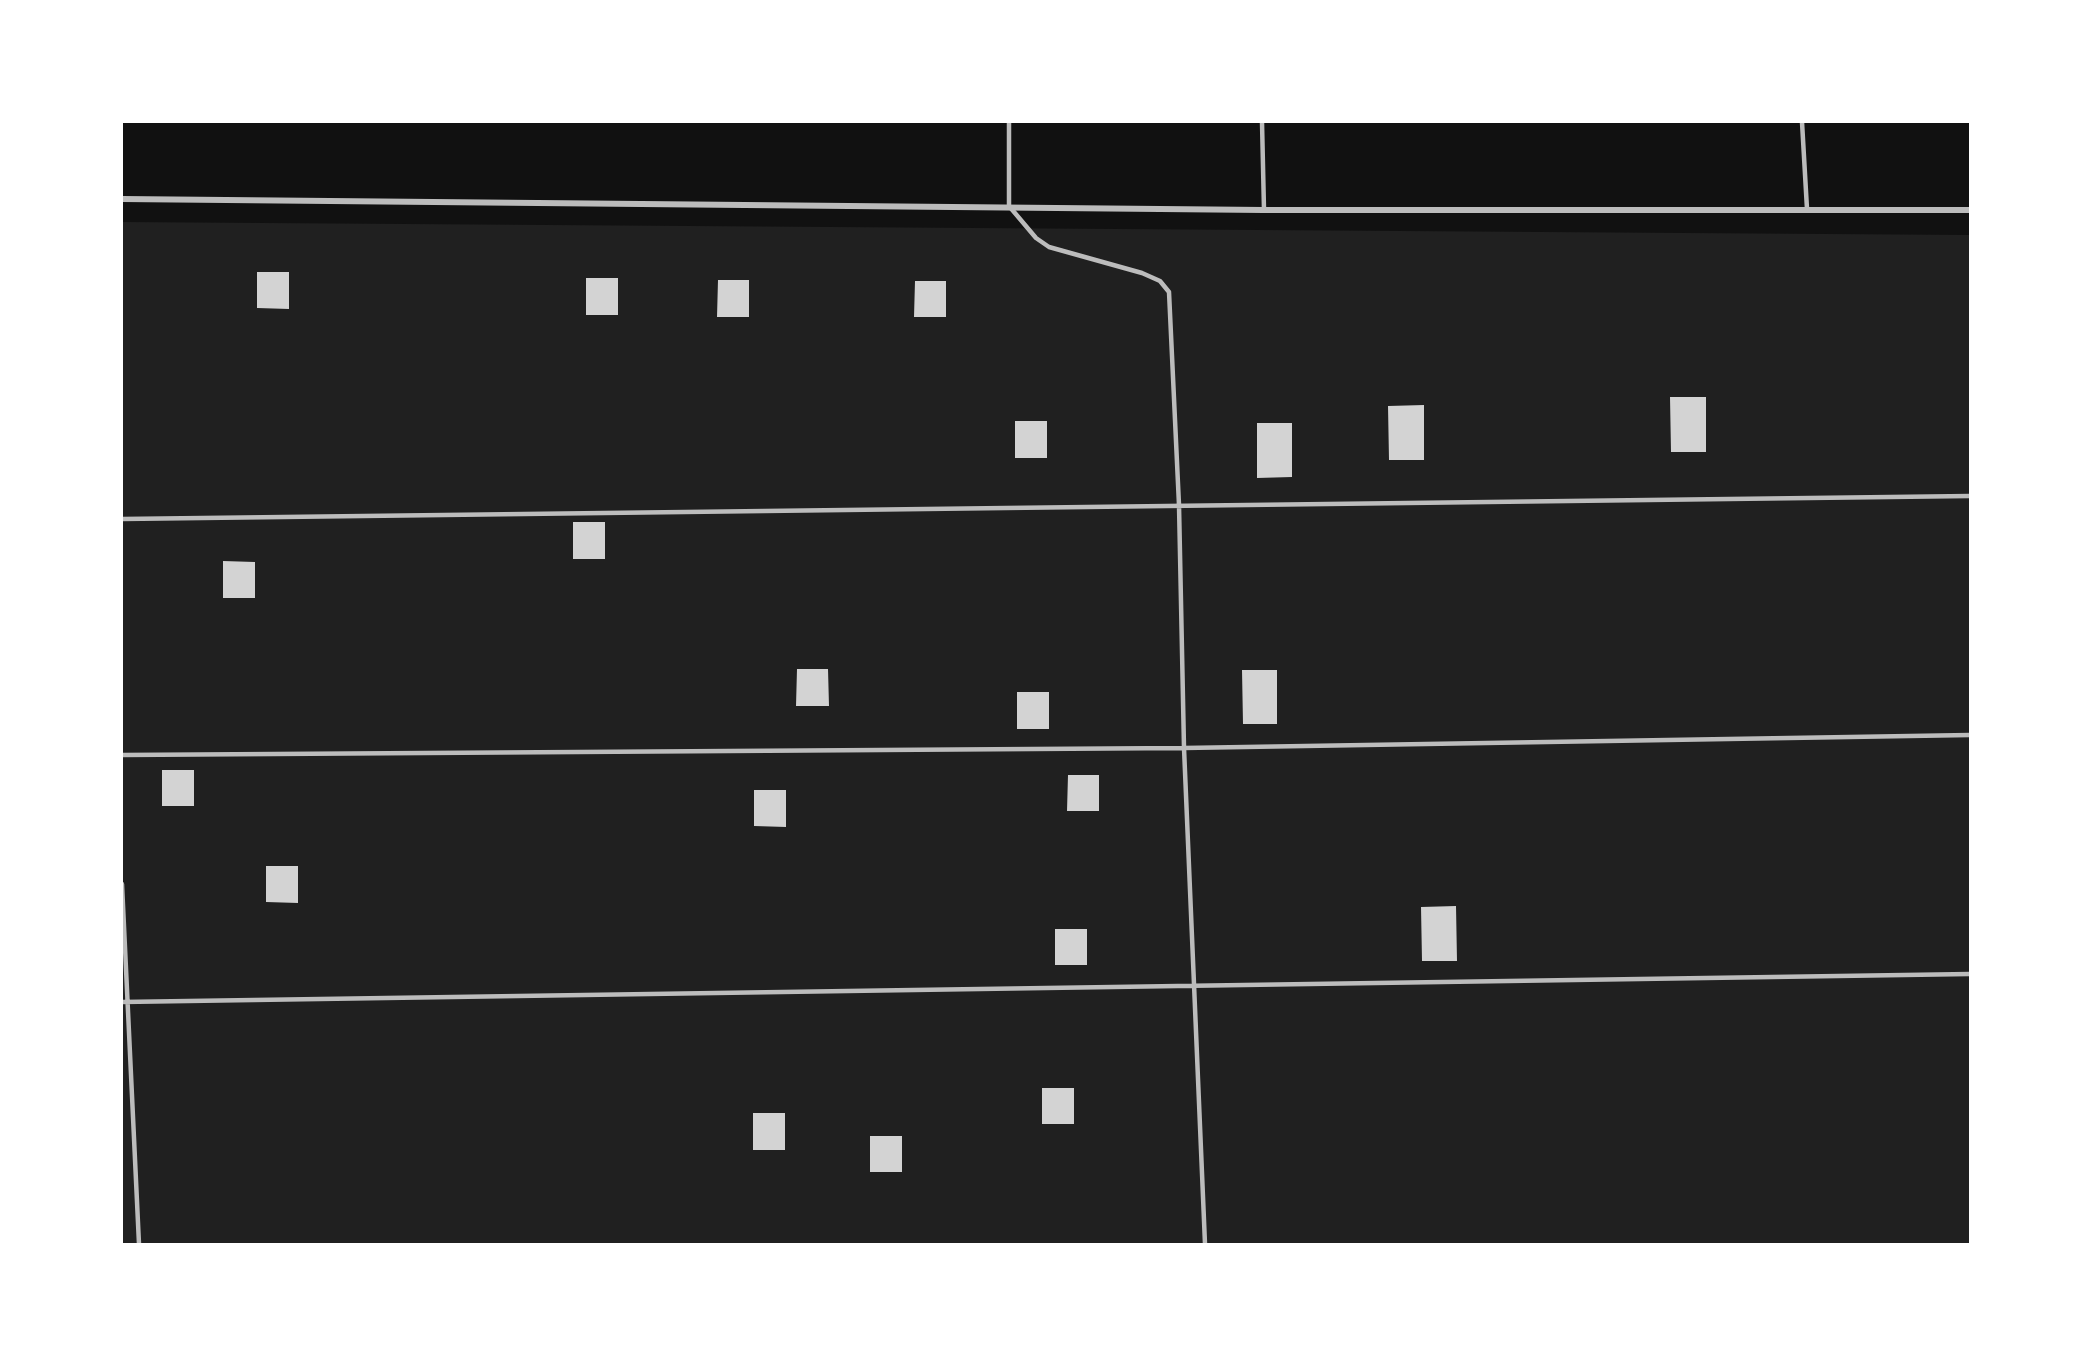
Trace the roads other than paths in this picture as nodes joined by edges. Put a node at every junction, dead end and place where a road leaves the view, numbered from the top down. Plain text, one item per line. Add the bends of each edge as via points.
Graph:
1 (1009, 122) edge
2 (1262, 122) edge
3 (1802, 122) edge
4 (122, 199) edge
5 (1010, 206) junction
6 (1807, 209) junction
7 (1264, 210) junction
8 (1971, 210) edge
9 (1971, 496) edge
10 (1179, 505) junction
11 (122, 519) edge
12 (1971, 735) edge
13 (1184, 748) junction
14 (122, 755) edge
15 (122, 884) edge
16 (1971, 974) edge
17 (1196, 988) junction
18 (124, 1002) edge
19 (139, 1245) edge
20 (1205, 1245) edge

1 - 5 lane
2 - 7 lane
3 - 6 lane
4 - 5 street
5 - 7 street
5 - 10 lane via 1036,238 1049,247 1142,273 1160,281 1169,291
6 - 7 street
6 - 8 street
9 - 10 lane
10 - 11 lane
10 - 13 lane
12 - 13 lane
13 - 14 lane
13 - 17 lane
15 - 18 lane
16 - 17 lane
17 - 18 lane
17 - 20 lane
18 - 19 lane

